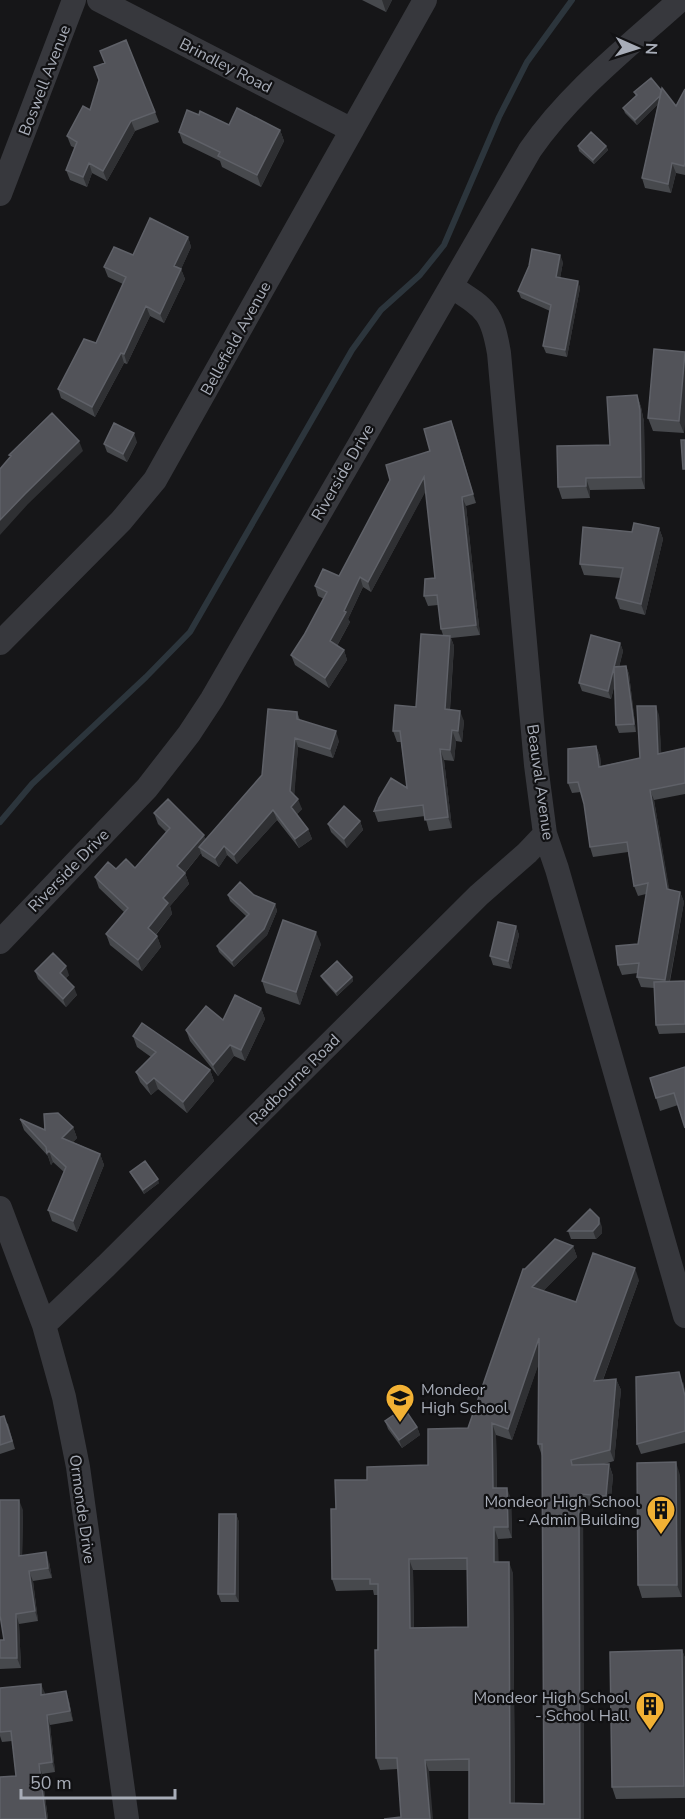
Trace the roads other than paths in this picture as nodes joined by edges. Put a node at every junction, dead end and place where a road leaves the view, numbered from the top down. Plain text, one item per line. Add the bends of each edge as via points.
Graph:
1 (74, 0) edge
2 (99, 0) edge
3 (425, 0) edge
4 (680, 0) edge
5 (352, 130) junction
6 (0, 194) edge
7 (452, 286) junction
8 (0, 643) edge
9 (545, 834) junction
10 (0, 942) edge
11 (0, 1208) edge
12 (685, 1316) edge
13 (44, 1325) junction
14 (127, 1819) edge

1 - 6 street, Boswell Avenue
2 - 5 street, Brindley Road
3 - 5 street, Bellefield Avenue
4 - 7 street, Riverside Drive via 545,128
5 - 8 street, Bellefield Avenue via 155,480 121,521
7 - 9 street, Beauval Avenue via 486,312 499,353
7 - 10 street, Riverside Drive via 189,734 147,788
9 - 12 street, Beauval Avenue
9 - 13 street, Radbourne Road
11 - 13 street, Ormonde Drive
13 - 14 street, Ormonde Drive via 78,1467

